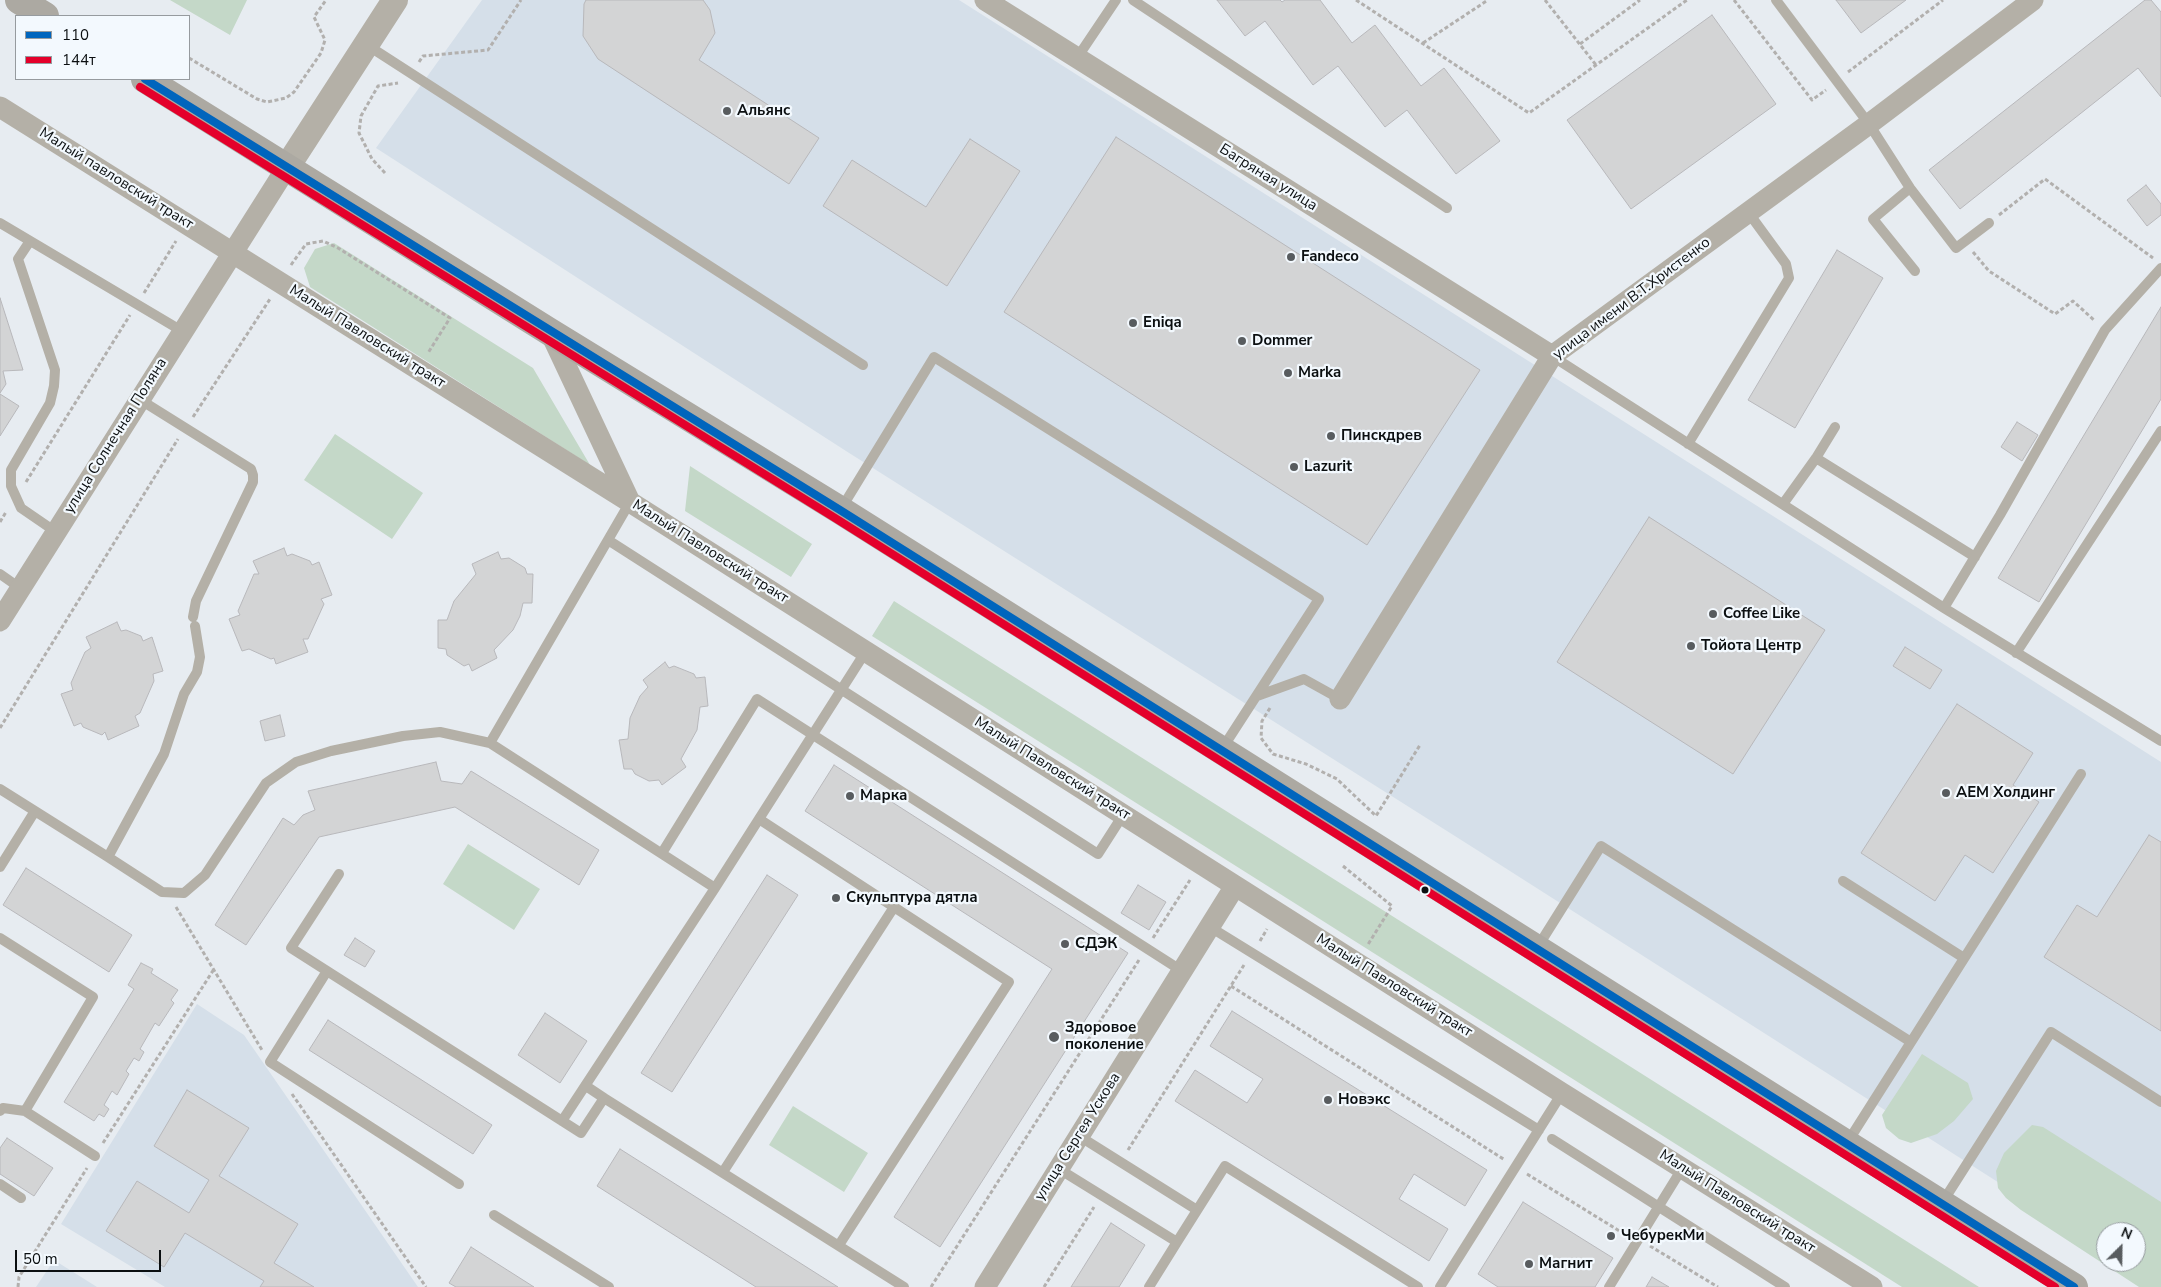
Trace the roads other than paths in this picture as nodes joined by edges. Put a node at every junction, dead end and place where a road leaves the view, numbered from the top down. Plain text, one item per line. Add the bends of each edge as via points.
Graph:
1 (19, 0) edge
2 (395, 0) edge
3 (984, 0) edge
4 (1116, 0) edge
5 (1133, 0) edge
6 (1776, 0) edge
7 (2033, 0) edge
8 (43, 15) edge
9 (366, 44) junction
10 (1077, 58) junction
11 (147, 80) edge
12 (0, 108) edge
13 (1869, 124) junction
14 (287, 167) junction
15 (1910, 188) junction
16 (1447, 208) dead end
17 (1748, 212) junction
18 (0, 223) edge
19 (1989, 223) road end
20 (30, 241) junction
21 (232, 251) junction
22 (2161, 268) edge
23 (1916, 271) dead end
24 (182, 331) junction
25 (550, 332) junction
26 (1552, 356) junction
27 (863, 365) dead end
28 (139, 399) junction
29 (1835, 427) dead end
30 (2161, 431) edge
31 (1688, 444) junction
32 (1816, 458) junction
33 (630, 502) junction
34 (1783, 504) junction
35 (840, 510) junction
36 (56, 532) junction
37 (608, 540) junction
38 (1975, 557) junction
39 (0, 574) edge
40 (20, 588) junction
41 (1944, 608) junction
42 (0, 621) edge
43 (866, 651) junction
44 (2016, 653) junction
45 (842, 690) junction
46 (1257, 696) junction
47 (1340, 699) joint
48 (813, 735) junction
49 (2161, 741) edge
50 (490, 743) junction
51 (1222, 749) junction
52 (2081, 774) dead end
53 (0, 789) edge
54 (35, 811) junction
55 (1123, 815) junction
56 (759, 819) junction
57 (662, 853) junction
58 (108, 857) junction
59 (0, 867) edge
60 (339, 874) dead end
61 (1843, 881) dead end
62 (1235, 886) junction
63 (715, 888) junction
64 (894, 907) junction
65 (1210, 927) junction
66 (0, 938) edge
67 (1537, 949) junction
68 (1964, 958) junction
69 (1182, 971) junction
70 (328, 972) junction
71 (1911, 1042) junction
72 (586, 1086) junction
73 (1562, 1093) junction
74 (604, 1098) junction
75 (2161, 1102) edge
76 (0, 1111) edge
77 (24, 1111) junction
78 (562, 1121) junction
79 (1539, 1130) junction
80 (1079, 1136) junction
81 (1552, 1139) dead end
82 (1846, 1144) junction
83 (95, 1156) road end
84 (1683, 1167) junction
85 (1059, 1169) junction
86 (723, 1172) junction
87 (0, 1184) edge
88 (459, 1184) dead end
89 (21, 1198) dead end
90 (1941, 1203) junction
91 (1658, 1206) junction
92 (1197, 1210) junction
93 (494, 1215) dead end
94 (1177, 1242) junction
95 (839, 1245) junction
96 (609, 1287) edge
97 (904, 1287) edge
98 (985, 1287) edge
99 (1149, 1287) edge
100 (1418, 1287) edge
101 (1440, 1287) edge
102 (1609, 1287) edge
103 (1785, 1287) edge
104 (1872, 1287) edge
105 (2074, 1287) edge

1 - 8 main road
2 - 9 street
3 - 10 street, Багряная улица
4 - 10 lane
5 - 16 lane
6 - 13 lane
7 - 13 street, улица имени В.Т.Христенко
9 - 14 street
9 - 27 lane
10 - 26 street, Багряная улица
11 - 14 main road
12 - 21 street, Малый павловский тракт
13 - 15 lane
13 - 17 street, улица имени В.Т.Христенко
14 - 21 street, улица Солнечная Поляна
14 - 25 main road
15 - 19 lane via 1956,248
15 - 23 lane via 1873,219
17 - 26 street, улица имени В.Т.Христенко
17 - 31 lane via 1786,264 1789,278
18 - 20 lane
20 - 24 lane
20 - 36 lane via 18,259 55,370 50,403 11,470 12,486 22,508
21 - 24 street, улица Солнечная Поляна
21 - 33 street, Малый Павловский тракт
22 - 38 lane via 2105,330
24 - 28 street, улица Солнечная Поляна
25 - 33 street
25 - 35 main road
26 - 31 lane
26 - 47 street, улица имени В.Т.Христенко
28 - 36 street, улица Солнечная Поляна
28 - 58 lane via 251,469 253,482 196,601 194,622 200,657 198,672 184,694 164,754
29 - 32 lane
30 - 44 lane
31 - 34 lane
32 - 34 lane
32 - 38 lane
33 - 37 lane
33 - 43 street, Малый Павловский тракт
34 - 41 lane
35 - 46 lane via 934,357 1318,599
35 - 51 main road
36 - 40 street, улица Солнечная Поляна
37 - 45 lane
37 - 50 lane
38 - 41 lane
39 - 40 lane
40 - 42 street, улица Солнечная Поляна
41 - 44 lane
43 - 45 lane
43 - 55 street, Малый Павловский тракт
44 - 49 lane
45 - 48 lane
45 - 55 lane via 1098,854
46 - 47 lane via 1304,679
46 - 51 lane
48 - 56 lane
48 - 57 lane via 757,699
48 - 69 lane
50 - 57 lane
50 - 58 lane via 440,732 358,746 296,762 266,783 205,875 184,893 162,892
51 - 67 main road
52 - 68 lane
53 - 54 lane
54 - 58 lane
54 - 59 lane
55 - 62 street, Малый Павловский тракт
56 - 63 lane
56 - 64 lane
57 - 63 lane
60 - 70 lane via 291,948
61 - 68 lane
62 - 65 street, улица Сергея Ускова
62 - 73 street, Малый Павловский тракт
63 - 72 lane
64 - 86 lane
64 - 95 lane via 1009,982
65 - 69 street, улица Сергея Ускова
65 - 79 lane
66 - 77 lane via 93,997
67 - 71 lane via 1601,846
67 - 82 main road
68 - 71 lane
69 - 80 street, улица Сергея Ускова
70 - 78 lane
70 - 88 lane via 270,1062
71 - 82 lane
72 - 74 lane
72 - 78 lane
73 - 79 lane
73 - 84 street, Малый Павловский тракт
74 - 78 lane via 581,1133
74 - 86 lane
75 - 90 lane via 2051,1032
76 - 77 lane via 3,1108
77 - 83 lane
79 - 101 lane
80 - 85 street, улица Сергея Ускова
80 - 92 lane
81 - 91 lane
82 - 90 main road
84 - 91 lane
84 - 104 street, Малый Павловский тракт
85 - 94 lane
85 - 98 street, улица Сергея Ускова
86 - 95 lane
87 - 89 lane
90 - 105 main road
91 - 102 lane
91 - 103 lane
92 - 94 lane
92 - 100 lane via 1225,1166
93 - 96 lane
94 - 99 lane
95 - 97 lane

